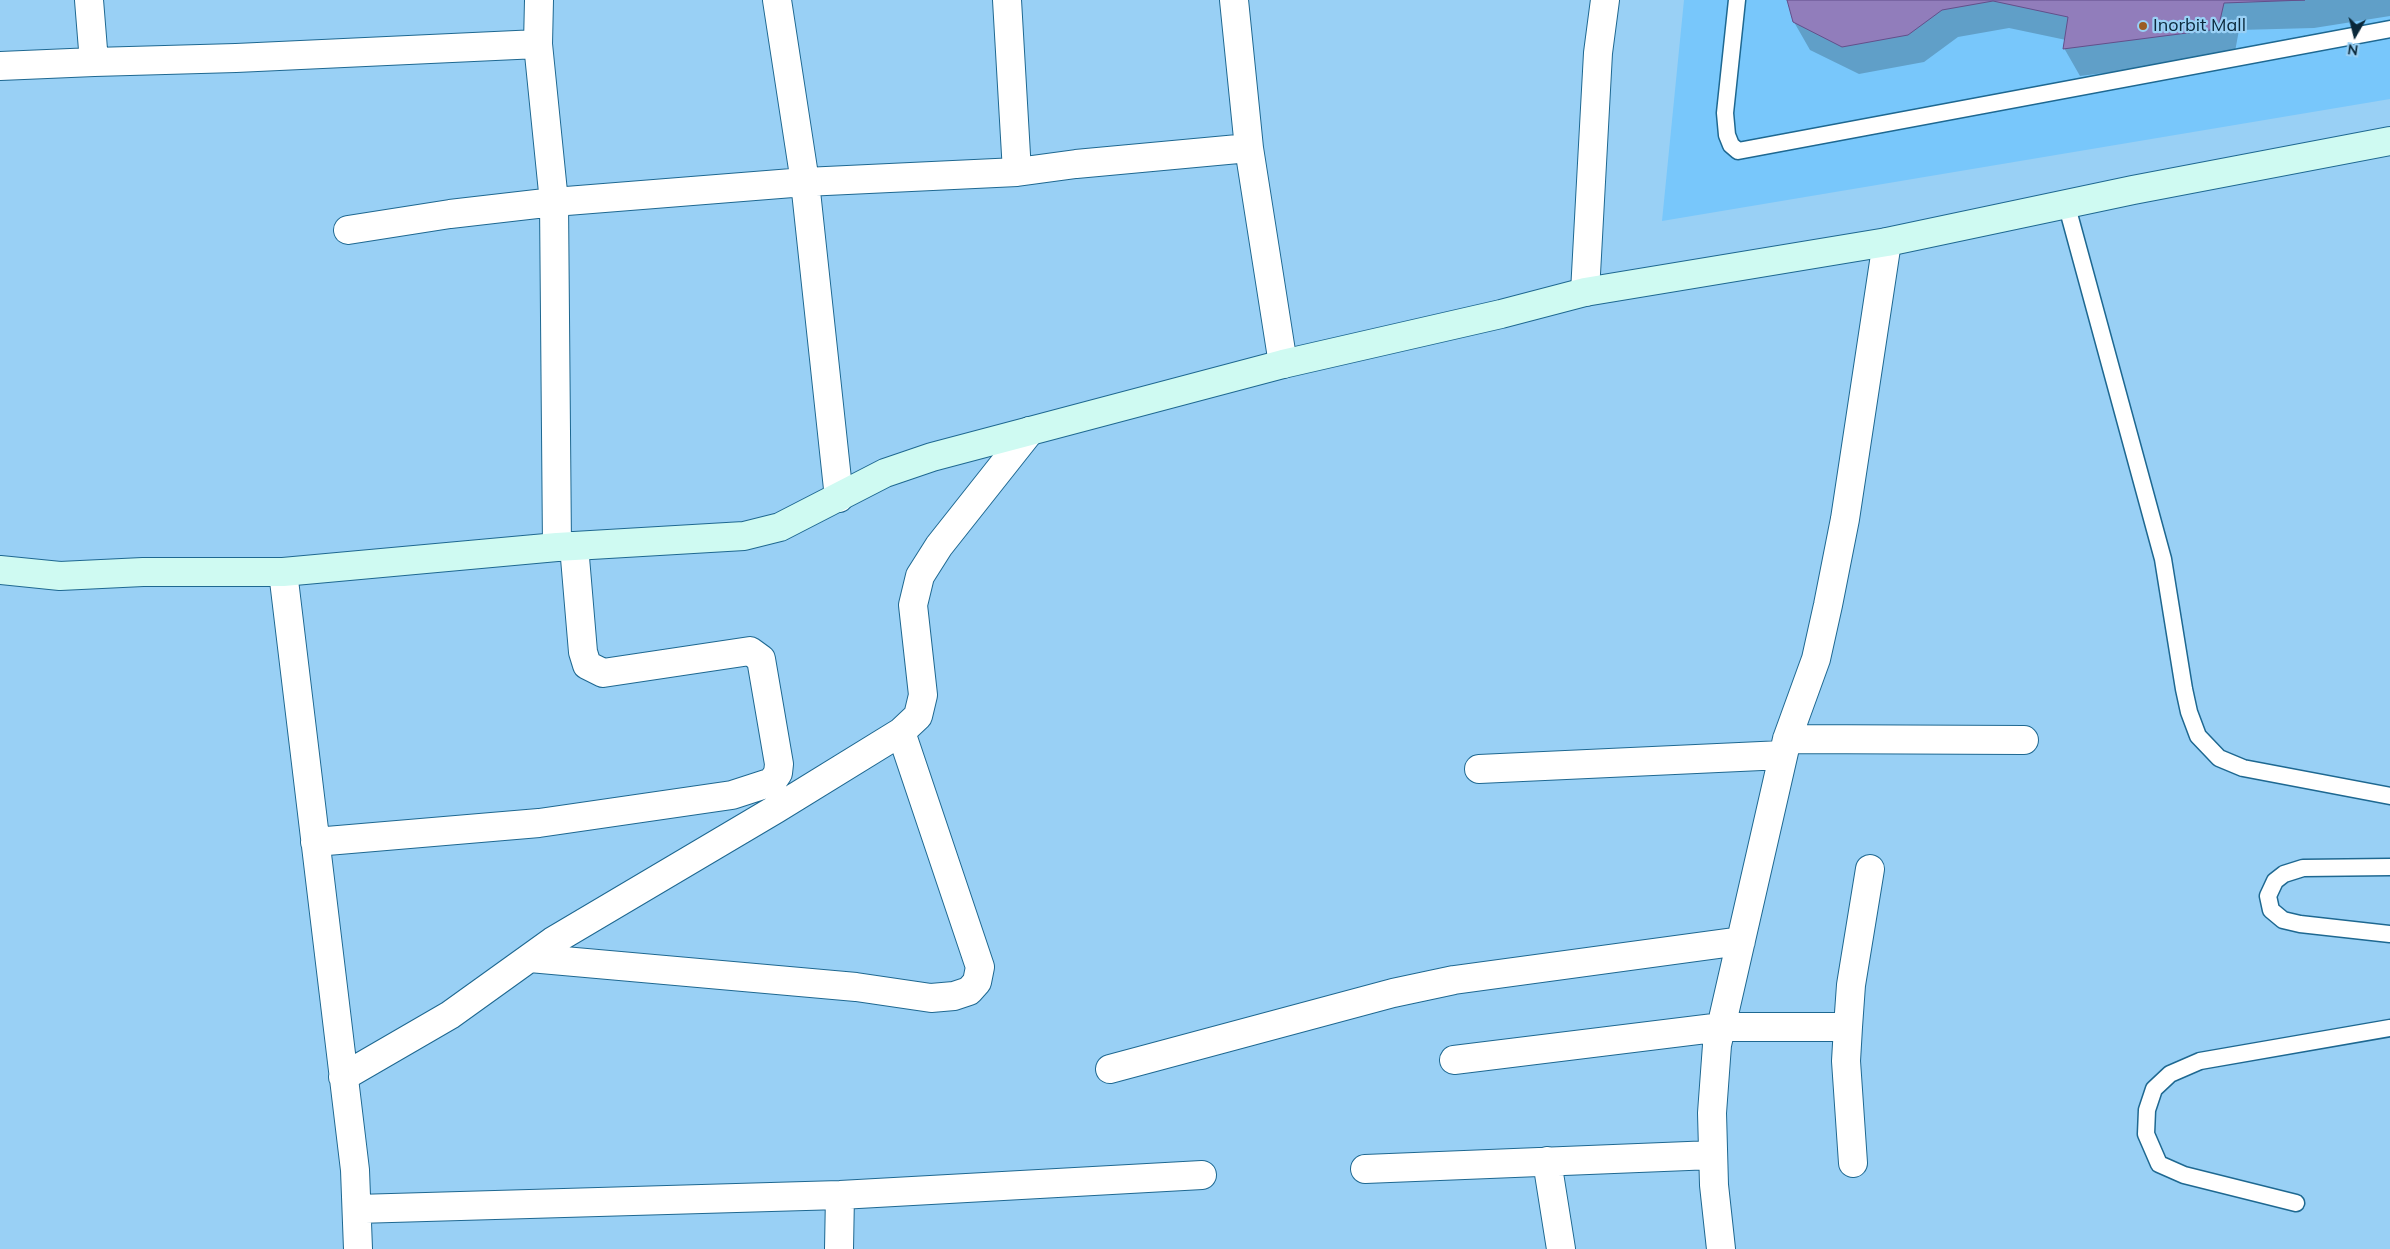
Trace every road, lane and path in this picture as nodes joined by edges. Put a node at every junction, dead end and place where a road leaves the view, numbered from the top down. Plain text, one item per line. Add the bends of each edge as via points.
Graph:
1 (89, 0) edge
2 (539, 0) edge
3 (777, 0) edge
4 (1007, 0) edge
5 (1234, 0) edge
6 (1604, 0) edge
7 (1737, 0) edge
8 (2390, 29) edge
9 (538, 44) junction
10 (94, 62) junction
11 (0, 66) edge
12 (2390, 140) edge
13 (1249, 148) junction
14 (1017, 172) junction
15 (805, 182) junction
16 (554, 202) junction
17 (2066, 203) junction
18 (348, 230) dead end
19 (1888, 242) junction
20 (1585, 292) junction
21 (1283, 364) junction
22 (1030, 431) junction
23 (839, 498) junction
24 (565, 547) junction
25 (0, 570) edge
26 (283, 572) junction
27 (901, 732) junction
28 (2024, 740) dead end
29 (1785, 748) junction
30 (1479, 769) dead end
31 (2390, 796) edge
32 (315, 842) junction
33 (2390, 867) edge
34 (1870, 869) dead end
35 (2390, 934) edge
36 (1741, 942) junction
37 (530, 958) junction
38 (1722, 1027) junction
39 (1848, 1027) junction
40 (2390, 1028) edge
41 (1454, 1060) dead end
42 (1110, 1069) dead end
43 (343, 1076) junction
44 (1713, 1155) junction
45 (1547, 1162) junction
46 (1853, 1163) dead end
47 (1365, 1169) dead end
48 (1202, 1174) dead end
49 (840, 1195) junction
50 (2296, 1203) dead end
51 (357, 1209) junction
52 (358, 1249) edge
53 (839, 1249) edge
54 (1561, 1249) edge
55 (1721, 1249) edge

1 - 10 street
2 - 9 street
3 - 15 street
4 - 14 street
5 - 13 street
6 - 20 street via 1598,53
7 - 8 lane via 1725,113 1727,135 1738,151
9 - 10 street
9 - 16 street
10 - 11 street
12 - 17 main road
13 - 14 street
13 - 21 street
14 - 15 street
15 - 16 street
15 - 23 street
16 - 18 street
16 - 24 street
17 - 19 main road
17 - 31 lane via 2164,559 2184,689 2198,736 2219,758 2243,768
19 - 20 main road
19 - 29 street via 1845,519 1828,605 1816,659
20 - 21 main road
21 - 22 main road
22 - 23 main road via 885,473
22 - 27 street via 939,546 920,576 913,605 923,695 918,716
23 - 24 main road via 780,527 744,536
24 - 26 main road
24 - 32 street via 587,665 603,673 750,652 761,658 779,764 772,782 732,795 539,823
25 - 26 main road via 60,576 143,572
26 - 32 street
27 - 37 street via 776,810 553,940
27 - 37 street via 980,967 977,982 969,991 931,998 856,987
28 - 29 street
29 - 30 street
29 - 36 street
32 - 43 street
33 - 35 lane via 2303,868 2284,874 2275,881 2268,896 2271,910 2283,920
34 - 39 street via 1851,985
36 - 38 street
36 - 42 street via 1454,980 1393,993
37 - 43 street via 430,1027
38 - 39 street
38 - 41 street
38 - 44 street via 1712,1113
39 - 46 street via 1846,1061
40 - 50 lane via 2200,1061 2170,1074 2154,1089 2147,1110 2146,1134 2159,1164 2184,1175
43 - 51 street
44 - 45 street
44 - 55 street
45 - 47 street
45 - 54 street
48 - 49 street
49 - 51 street
49 - 53 street
51 - 52 street

